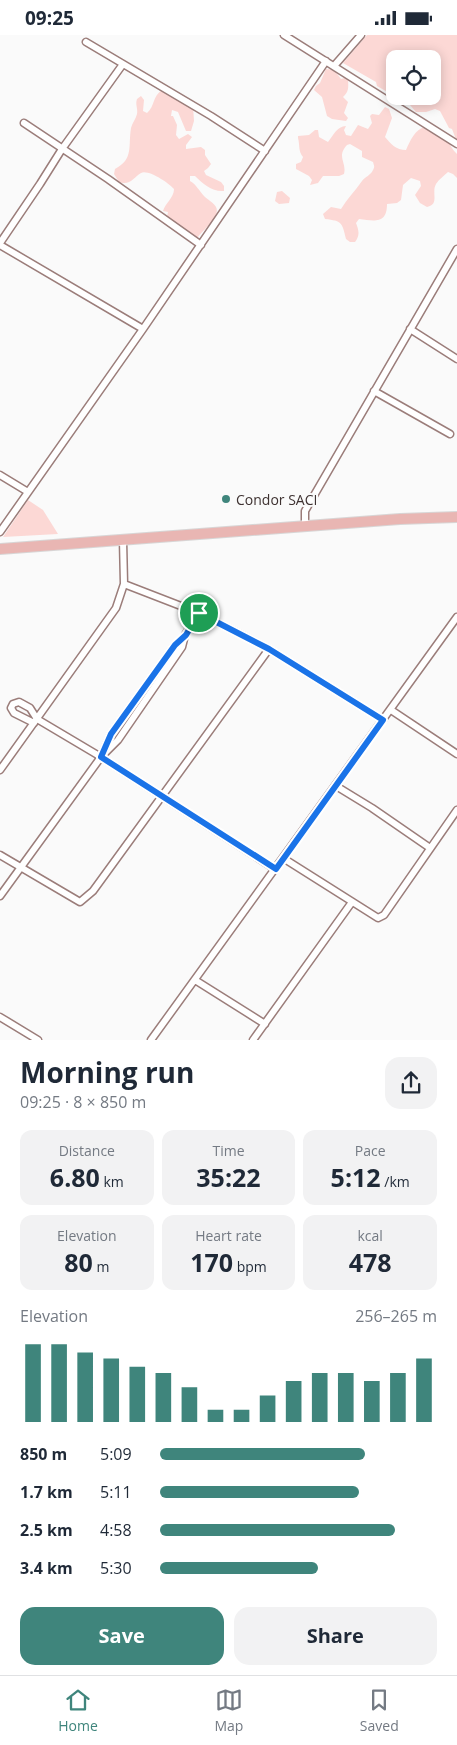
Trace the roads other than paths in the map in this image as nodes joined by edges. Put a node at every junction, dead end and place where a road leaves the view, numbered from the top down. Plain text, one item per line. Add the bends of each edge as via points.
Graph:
1 (284, 35) edge
2 (360, 35) edge
3 (86, 42) dead end
4 (326, 61) junction
5 (123, 64) junction
6 (334, 66) junction
7 (24, 123) dead end
8 (457, 145) edge
9 (62, 149) junction
10 (265, 151) junction
11 (0, 244) edge
12 (200, 245) junction
13 (457, 249) edge
14 (143, 329) junction
15 (410, 329) junction
16 (457, 359) edge
17 (374, 391) junction
18 (450, 434) dead end
19 (0, 475) edge
20 (28, 492) junction
21 (457, 517) edge
22 (305, 526) junction
23 (0, 532) edge
24 (123, 540) junction
25 (0, 549) edge
26 (124, 584) junction
27 (199, 613) junction
28 (457, 617) edge
29 (269, 649) junction
30 (391, 710) junction
31 (383, 720) junction
32 (35, 721) junction
33 (457, 754) edge
34 (101, 757) junction
35 (0, 770) edge
36 (336, 785) junction
37 (161, 796) junction
38 (457, 810) edge
39 (430, 848) junction
40 (0, 855) edge
41 (283, 858) junction
42 (22, 867) junction
43 (276, 869) junction
44 (0, 896) edge
45 (352, 902) junction
46 (195, 980) junction
47 (0, 1017) edge
48 (265, 1024) junction
49 (38, 1040) edge
50 (151, 1040) edge
51 (253, 1040) edge

1 - 4 street
2 - 6 street
3 - 5 street
4 - 6 street
4 - 10 street
5 - 9 street
5 - 10 street
6 - 8 street
7 - 9 street
9 - 11 street
9 - 12 street
10 - 12 street
11 - 14 street
12 - 14 street
13 - 15 street
14 - 20 street
15 - 16 street
15 - 17 street
17 - 18 street
17 - 22 street via 305,511
19 - 20 street
20 - 23 street
21 - 22 main road
22 - 24 main road
24 - 25 main road
24 - 26 street
26 - 27 street
26 - 32 street via 116,608
27 - 29 street
27 - 34 street via 111,734
28 - 30 street
29 - 31 street
29 - 37 street
30 - 31 street
30 - 33 street
31 - 36 street
32 - 34 street
32 - 35 street
34 - 37 street
34 - 42 street
36 - 39 street
36 - 41 street
37 - 42 street via 93,891 80,902
37 - 43 street
38 - 39 street
39 - 45 street via 384,915 378,918
40 - 42 street
41 - 43 street
41 - 45 street
42 - 44 street
43 - 46 street
45 - 48 street
46 - 48 street
46 - 50 street
47 - 49 street
48 - 51 street

